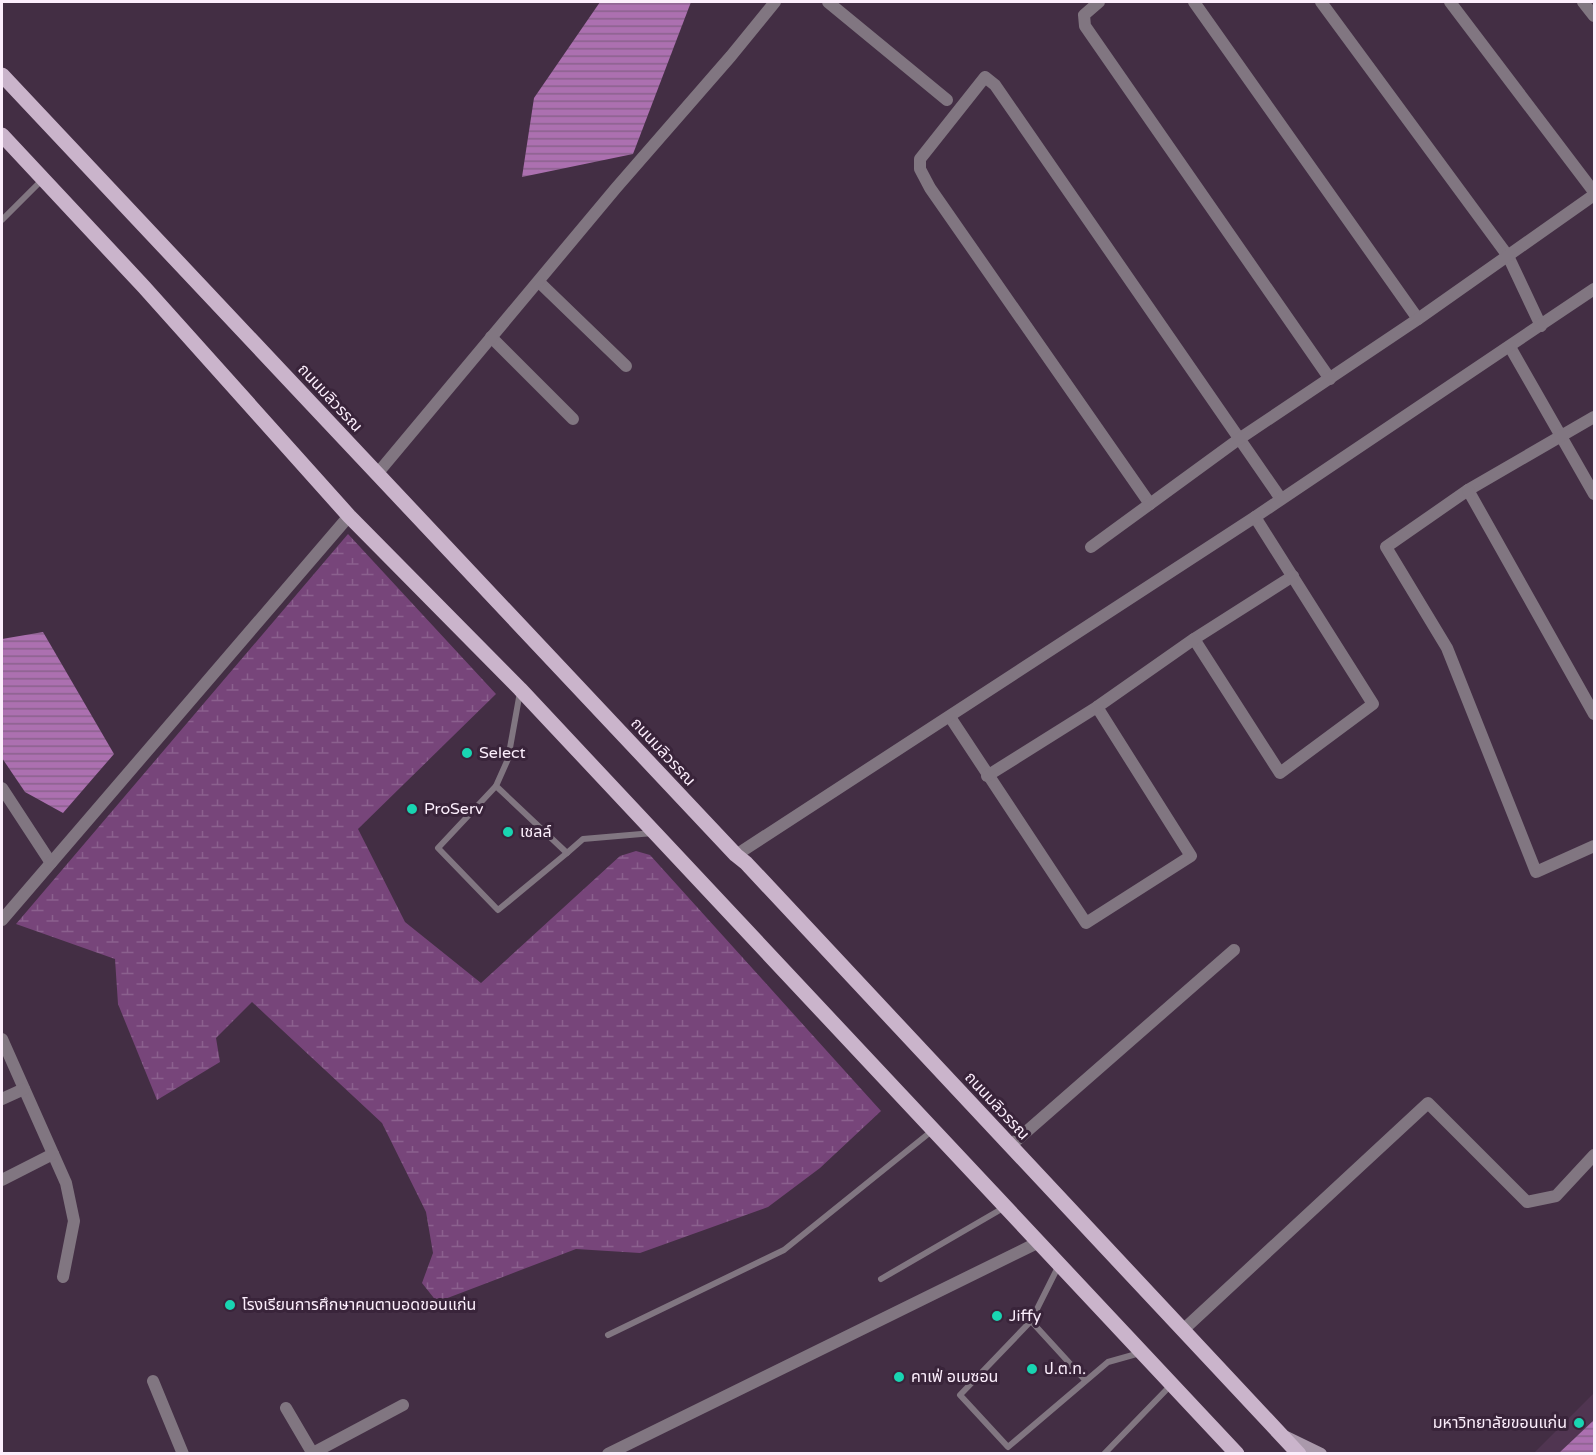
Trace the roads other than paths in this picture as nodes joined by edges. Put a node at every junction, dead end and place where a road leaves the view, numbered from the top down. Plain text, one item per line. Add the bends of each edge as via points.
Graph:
1 (775, 2) edge
2 (828, 2) edge
3 (1099, 2) edge
4 (1194, 2) edge
5 (1321, 2) edge
6 (1450, 2) edge
7 (1583, 2) edge
8 (1594, 16) edge
9 (2, 75) edge
10 (947, 100) dead end
11 (2, 135) edge
12 (43, 179) junction
13 (1594, 194) edge
14 (2, 220) edge
15 (1508, 256) junction
16 (539, 282) junction
17 (1594, 289) edge
18 (1418, 319) junction
19 (1541, 326) junction
20 (491, 337) junction
21 (1510, 347) junction
22 (626, 366) dead end
23 (1330, 379) junction
24 (1594, 417) edge
25 (573, 419) dead end
26 (1561, 437) junction
27 (1239, 439) junction
28 (377, 474) junction
29 (1468, 490) junction
30 (1594, 494) edge
31 (1281, 500) junction
32 (1150, 504) junction
33 (349, 516) junction
34 (1255, 517) junction
35 (1091, 547) dead end
36 (1293, 576) junction
37 (1194, 639) junction
38 (520, 689) junction
39 (1097, 707) junction
40 (1594, 714) edge
41 (950, 717) junction
42 (987, 776) junction
43 (496, 786) junction
44 (2, 788) edge
45 (655, 833) junction
46 (1594, 846) edge
47 (567, 853) junction
48 (736, 855) junction
49 (51, 862) junction
50 (2, 920) edge
51 (1234, 950) dead end
52 (2, 1039) edge
53 (24, 1089) junction
54 (2, 1099) edge
55 (934, 1130) junction
56 (1010, 1146) junction
57 (53, 1154) junction
58 (1594, 1155) edge
59 (2, 1180) edge
60 (1005, 1206) junction
61 (1039, 1242) junction
62 (1059, 1264) junction
63 (63, 1277) dead end
64 (881, 1279) dead end
65 (1031, 1321) junction
66 (1183, 1330) junction
67 (608, 1335) dead end
68 (1142, 1353) junction
69 (1085, 1380) junction
70 (153, 1381) dead end
71 (1172, 1384) junction
72 (403, 1406) dead end
73 (286, 1408) dead end
74 (1282, 1436) junction
75 (312, 1453) edge
76 (183, 1454) edge
77 (608, 1454) edge
78 (1104, 1454) edge
79 (1237, 1454) edge
80 (1299, 1454) edge
81 (1322, 1454) edge

1 - 16 street
2 - 10 street
3 - 23 street via 1084,15 1085,26
4 - 18 street
5 - 15 street
6 - 13 street
7 - 8 street
9 - 28 main road, ถนนมลิวรรณ
11 - 12 main road
12 - 14 lane
12 - 33 main road
13 - 15 street
15 - 18 street
15 - 19 street
16 - 20 street
16 - 22 street
17 - 19 street
18 - 23 street
19 - 21 street
20 - 25 street
20 - 28 street
21 - 26 street
21 - 31 street
23 - 27 street
24 - 26 street
26 - 29 street
26 - 30 street
27 - 31 street
27 - 32 street
27 - 32 street via 995,85 984,76 920,159 920,169
28 - 48 main road, ถนนมลิวรรณ
29 - 40 street
29 - 46 street via 1386,547 1447,648 1536,872
31 - 34 street
32 - 35 street
33 - 38 main road
33 - 49 street
34 - 36 street
34 - 41 street
36 - 37 street
36 - 37 street via 1373,704 1280,773
37 - 39 street
38 - 43 lane via 508,759
38 - 45 main road
39 - 42 street
39 - 42 street via 1191,856 1086,922
41 - 42 street
41 - 48 street
43 - 47 lane
43 - 47 lane via 438,848 498,910
44 - 49 street
45 - 47 lane via 583,839
45 - 55 main road
48 - 56 main road, ถนนมลิวรรณ
49 - 50 street
51 - 56 street
52 - 53 street
53 - 54 street
53 - 57 street
55 - 60 main road
55 - 67 lane via 784,1250
56 - 66 main road, ถนนมลิวรรณ
57 - 59 street
57 - 63 street via 66,1183 74,1221
58 - 66 street via 1556,1196 1527,1202 1428,1103
60 - 61 main road
60 - 64 lane
61 - 62 main road
61 - 77 street
62 - 65 lane
62 - 68 main road
65 - 69 lane
65 - 69 lane via 960,1395 1008,1447
66 - 74 main road, ถนนมลิวรรณ
68 - 69 lane via 1108,1362
68 - 71 main road
70 - 76 street
71 - 78 lane
71 - 79 main road
72 - 75 street
73 - 75 street
74 - 80 main road, ถนนมลิวรรณ
74 - 81 main road

